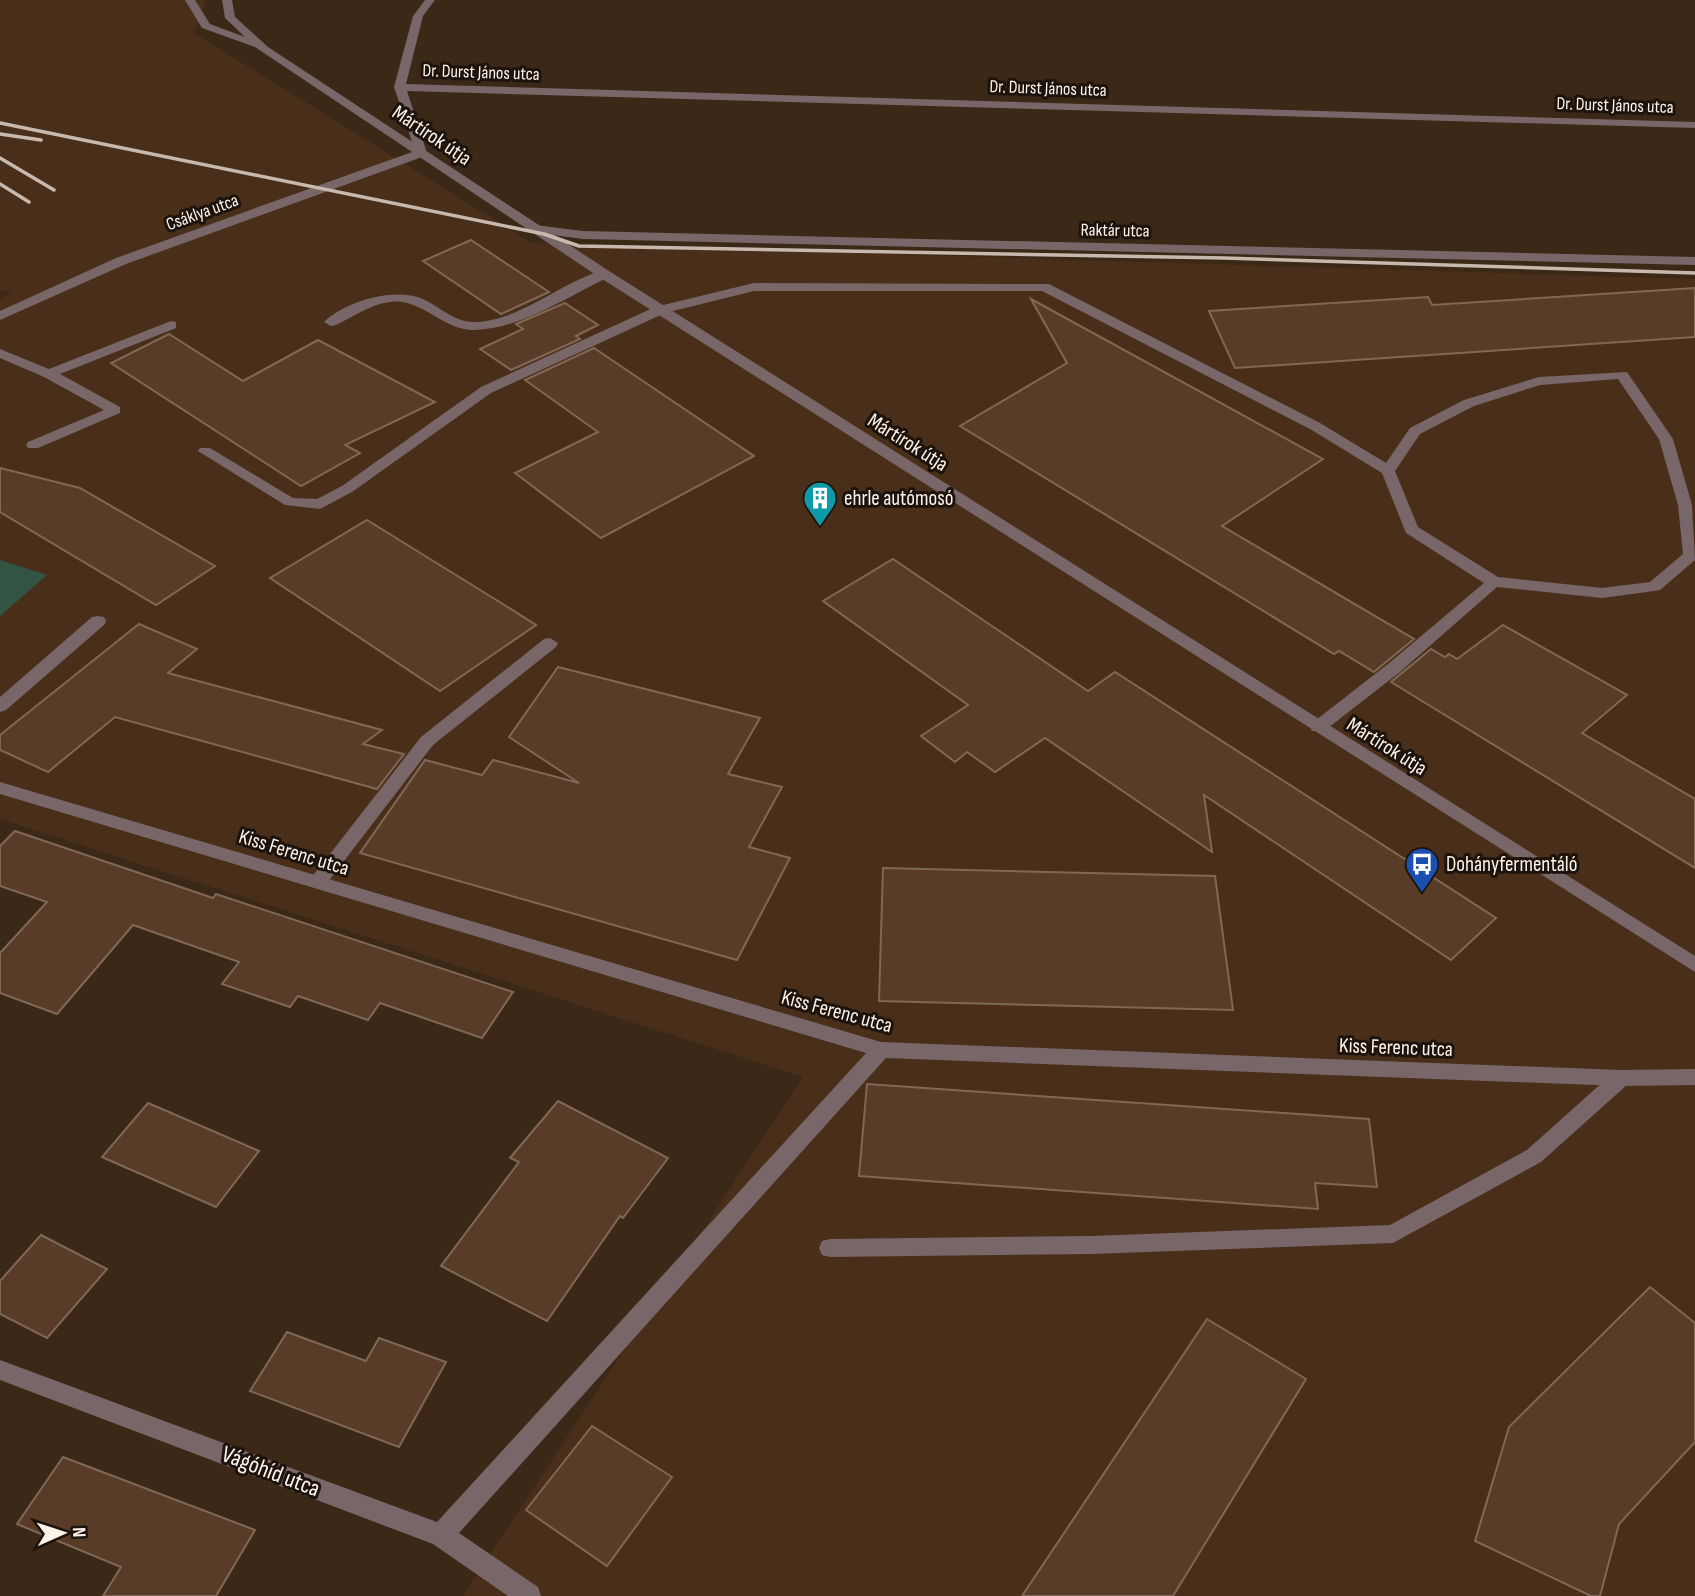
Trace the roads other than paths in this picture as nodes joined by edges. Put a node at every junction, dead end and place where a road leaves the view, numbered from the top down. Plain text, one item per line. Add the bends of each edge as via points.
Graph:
1 (190, 0) edge
2 (227, 0) edge
3 (430, 0) edge
4 (264, 49) junction
5 (400, 87) junction
6 (1695, 124) edge
7 (421, 153) junction
8 (535, 229) junction
9 (1695, 261) edge
10 (604, 274) junction
11 (660, 310) junction
12 (0, 316) edge
13 (331, 322) dead end
14 (171, 324) dead end
15 (0, 353) edge
16 (48, 374) junction
17 (33, 445) dead end
18 (205, 451) dead end
19 (1388, 471) junction
20 (1494, 582) junction
21 (98, 621) dead end
22 (550, 643) dead end
23 (0, 706) edge
24 (1318, 727) junction
25 (0, 788) edge
26 (318, 883) junction
27 (1695, 965) edge
28 (881, 1050) junction
29 (1695, 1077) edge
30 (1621, 1078) junction
31 (830, 1248) dead end
32 (0, 1370) edge
33 (441, 1535) junction
34 (529, 1596) edge

1 - 4 street via 206,26
2 - 4 street, Mártírok útja via 230,18
3 - 5 street via 418,16
4 - 7 street, Mártírok útja
5 - 6 street, Dr. Durst János utca
5 - 7 street
7 - 8 street, Mártírok útja
7 - 12 street, Csáklya utca via 121,261
8 - 9 street, Raktár utca via 583,234
8 - 10 street, Mártírok útja
10 - 11 street, Mártírok útja
10 - 13 street via 492,325 453,323 415,299 395,296
11 - 18 street via 486,390 320,504 290,502
11 - 19 street via 754,287 1044,287 1314,426
11 - 24 street, Mártírok útja
14 - 16 street
15 - 16 street
16 - 17 street via 115,410
19 - 20 street via 1411,530
19 - 20 street via 1415,431 1469,403 1539,381 1622,375 1666,439 1685,505 1691,555 1654,586 1602,593
20 - 24 street
21 - 23 street
22 - 26 street via 427,741
24 - 27 street, Mártírok útja
25 - 26 street, Kiss Ferenc utca
26 - 28 street, Kiss Ferenc utca
28 - 30 street, Kiss Ferenc utca
28 - 33 street
29 - 30 street, Kiss Ferenc utca
30 - 31 street via 1534,1156 1393,1234
32 - 33 street, Vágóhíd utca
33 - 34 street, Vágóhíd utca

